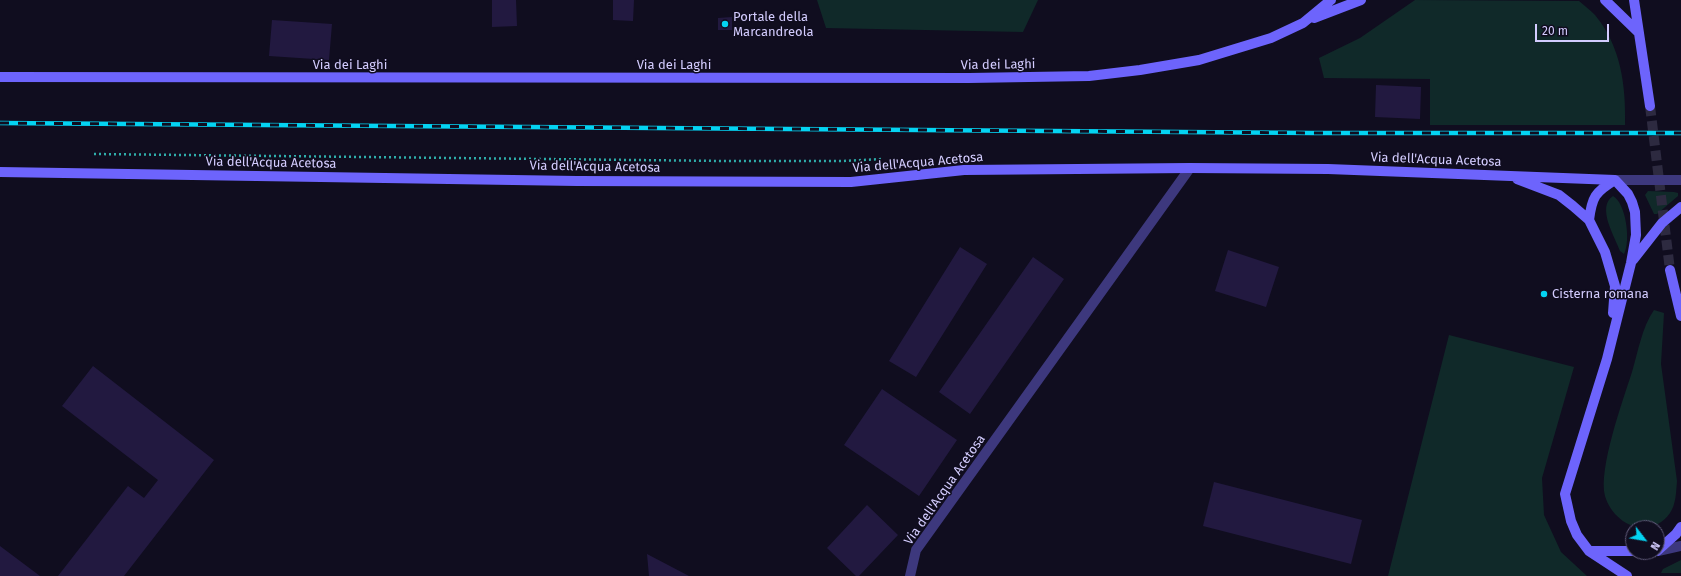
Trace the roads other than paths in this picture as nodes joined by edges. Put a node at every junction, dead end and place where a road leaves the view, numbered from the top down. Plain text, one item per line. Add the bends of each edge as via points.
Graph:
1 (1332, 0) edge
2 (1361, 0) edge
3 (1605, 0) edge
4 (1634, 0) edge
5 (1303, 23) junction
6 (1639, 33) junction
7 (0, 77) edge
8 (1650, 106) tunnel mouth
9 (1190, 168) junction
10 (0, 172) edge
11 (1504, 175) junction
12 (1615, 180) junction
13 (1681, 180) edge
14 (1681, 206) edge
15 (1589, 220) junction
16 (1631, 263) junction
17 (1670, 270) tunnel mouth
18 (1681, 316) edge
19 (1611, 339) junction
20 (1681, 527) edge
21 (1665, 544) edge
22 (1681, 546) edge
23 (1665, 549) edge
24 (1589, 551) junction
25 (1625, 551) edge
26 (910, 576) edge
27 (1627, 576) edge

1 - 5 main road, Via dei Laghi
2 - 5 main road
3 - 6 main road
4 - 6 main road
5 - 7 main road, Via dei Laghi via 1271,38 1199,60 1089,76
6 - 8 main road
9 - 10 main road, Via dell'Acqua Acetosa via 964,170 851,182
9 - 11 main road, Via dell'Acqua Acetosa
9 - 26 street, Via dell'Acqua Acetosa via 916,550
11 - 12 main road, Via dell'Acqua Acetosa
11 - 15 main road via 1559,195
12 - 13 street, Via dell'Acqua Acetosa
12 - 15 main road via 1599,190 1591,204
12 - 16 main road via 1628,194 1635,212 1636,235
14 - 16 main road via 1662,223
15 - 19 main road via 1605,252 1615,286
16 - 19 main road
17 - 18 main road
19 - 24 main road via 1566,494 1571,521 1577,535
20 - 21 main road
22 - 23 street
24 - 25 main road
24 - 27 main road

